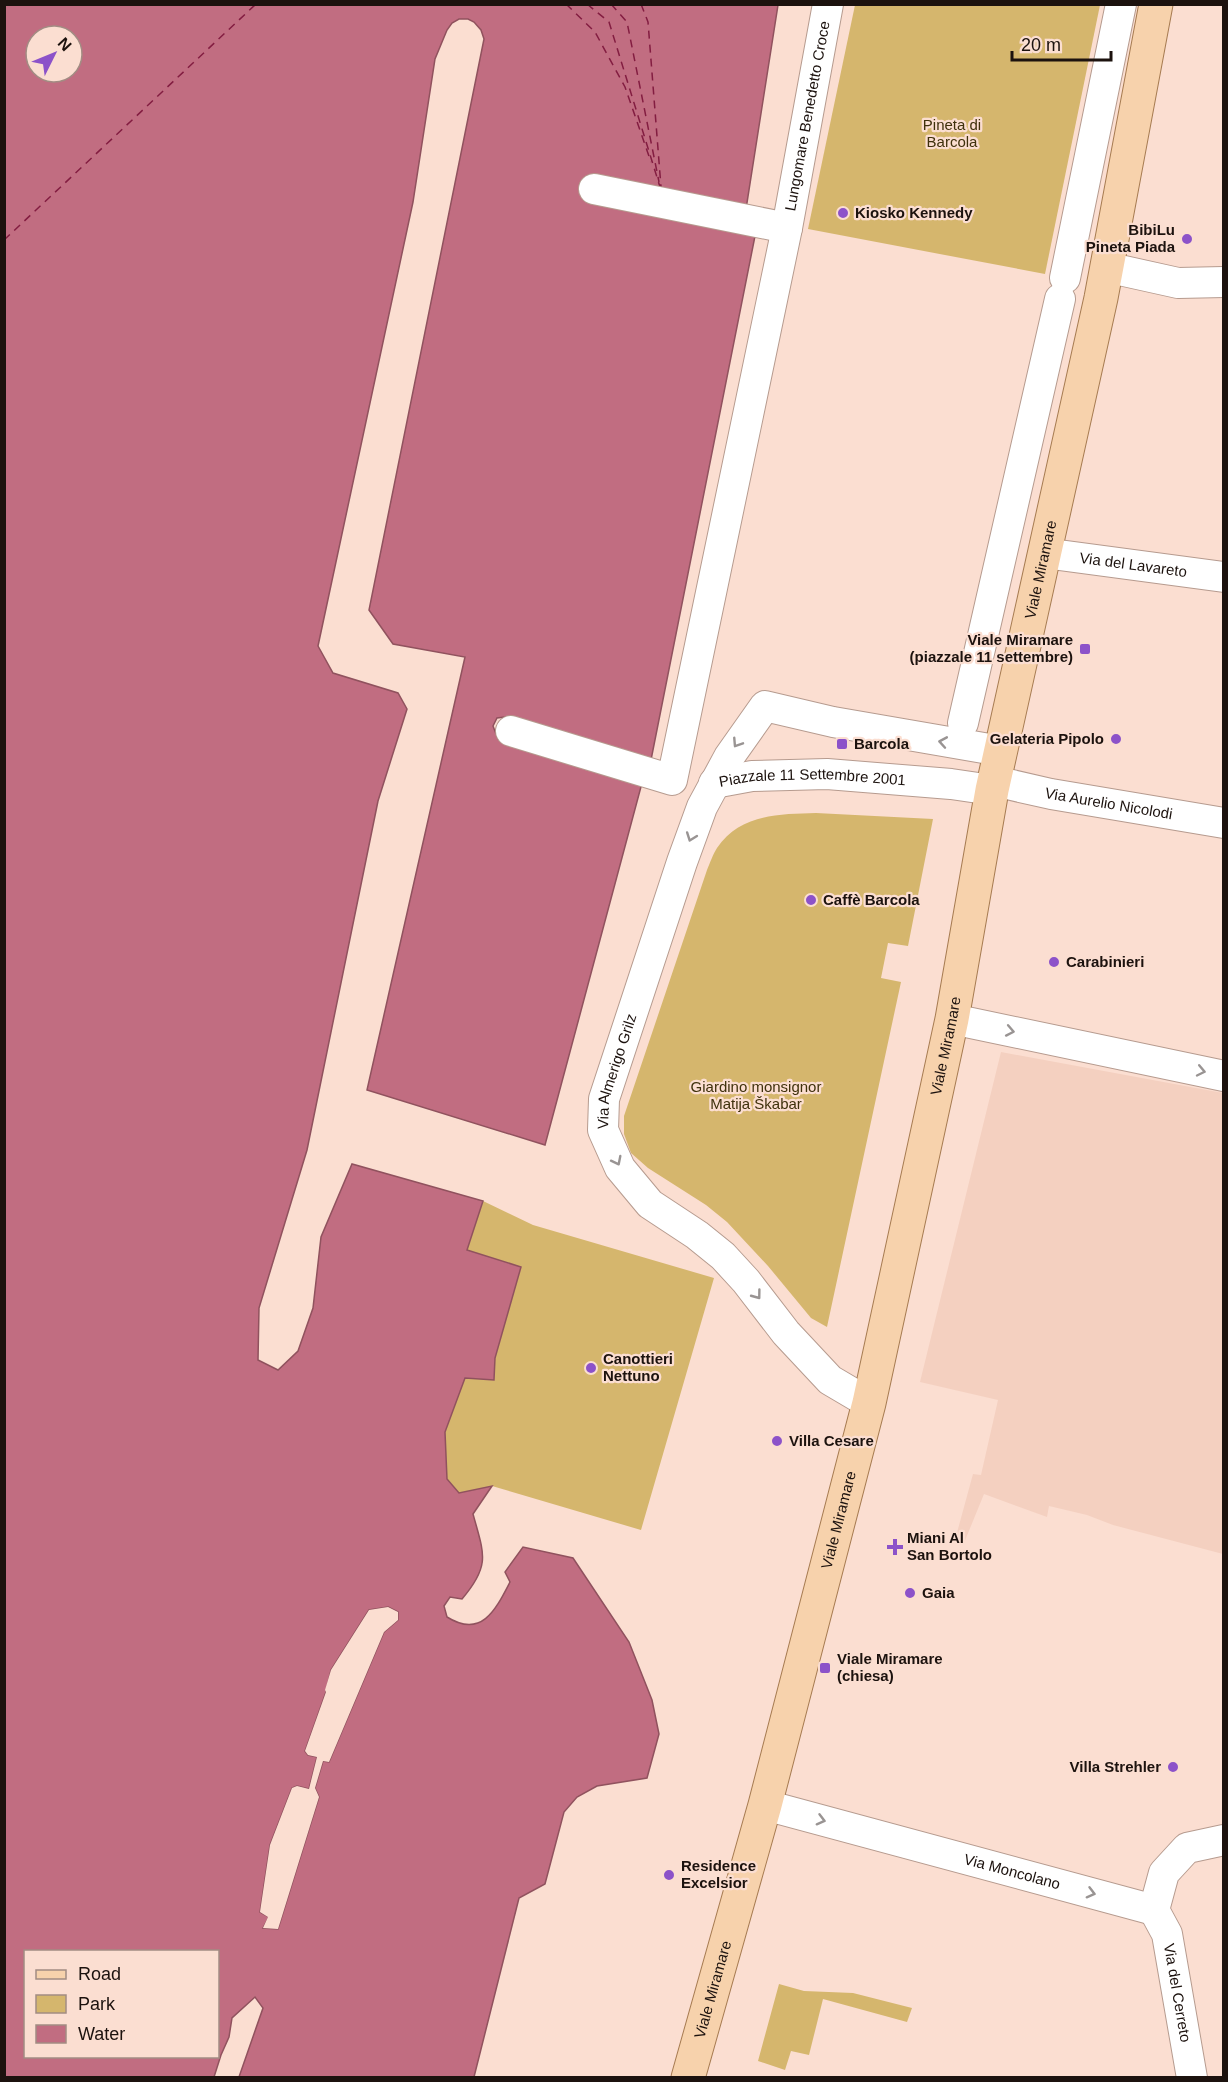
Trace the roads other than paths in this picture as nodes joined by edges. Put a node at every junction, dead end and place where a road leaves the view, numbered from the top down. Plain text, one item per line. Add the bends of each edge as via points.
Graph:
1 (828, 4) edge
2 (1121, 4) edge
3 (1156, 4) edge
4 (594, 189) dead end
5 (787, 228) junction
6 (1106, 267) junction
7 (1224, 282) edge
8 (1044, 553) junction
9 (1224, 577) edge
10 (963, 723) dead end
11 (511, 731) dead end
12 (996, 774) junction
13 (714, 783) junction
14 (1224, 824) edge
15 (952, 1019) junction
16 (1224, 1076) edge
17 (869, 1403) junction
18 (765, 1805) junction
19 (1224, 1840) edge
20 (1154, 1910) junction
21 (688, 2078) edge
22 (1192, 2078) edge

1 - 5 street, Lungomare Benedetto Croce
2 - 10 street via 1090,108 1062,289
3 - 6 main road, Viale Miramare
4 - 5 street
5 - 11 street via 672,780
6 - 7 street via 1178,283
6 - 8 main road, Viale Miramare
8 - 9 street, Via del Lavareto
8 - 12 main road, Viale Miramare
12 - 13 street, Piazzale 11 Settembre 2001 via 951,784 826,774 752,776
12 -> 13 street, Piazzale 11 Settembre 2001 via 833,722 765,706
12 - 14 street, Via Aurelio Nicolodi via 1051,794
12 - 15 main road, Viale Miramare
13 -> 17 street, Via Almerigo Grilz via 682,862 604,1099 603,1130 620,1168 650,1204 723,1256 830,1380
15 -> 16 street
15 - 17 main road, Viale Miramare
17 - 18 main road, Viale Miramare
18 -> 20 street, Via Moncolano
18 - 21 main road, Viale Miramare
19 - 20 street via 1187,1848 1164,1873
20 - 22 street, Via del Cerreto via 1167,1934

